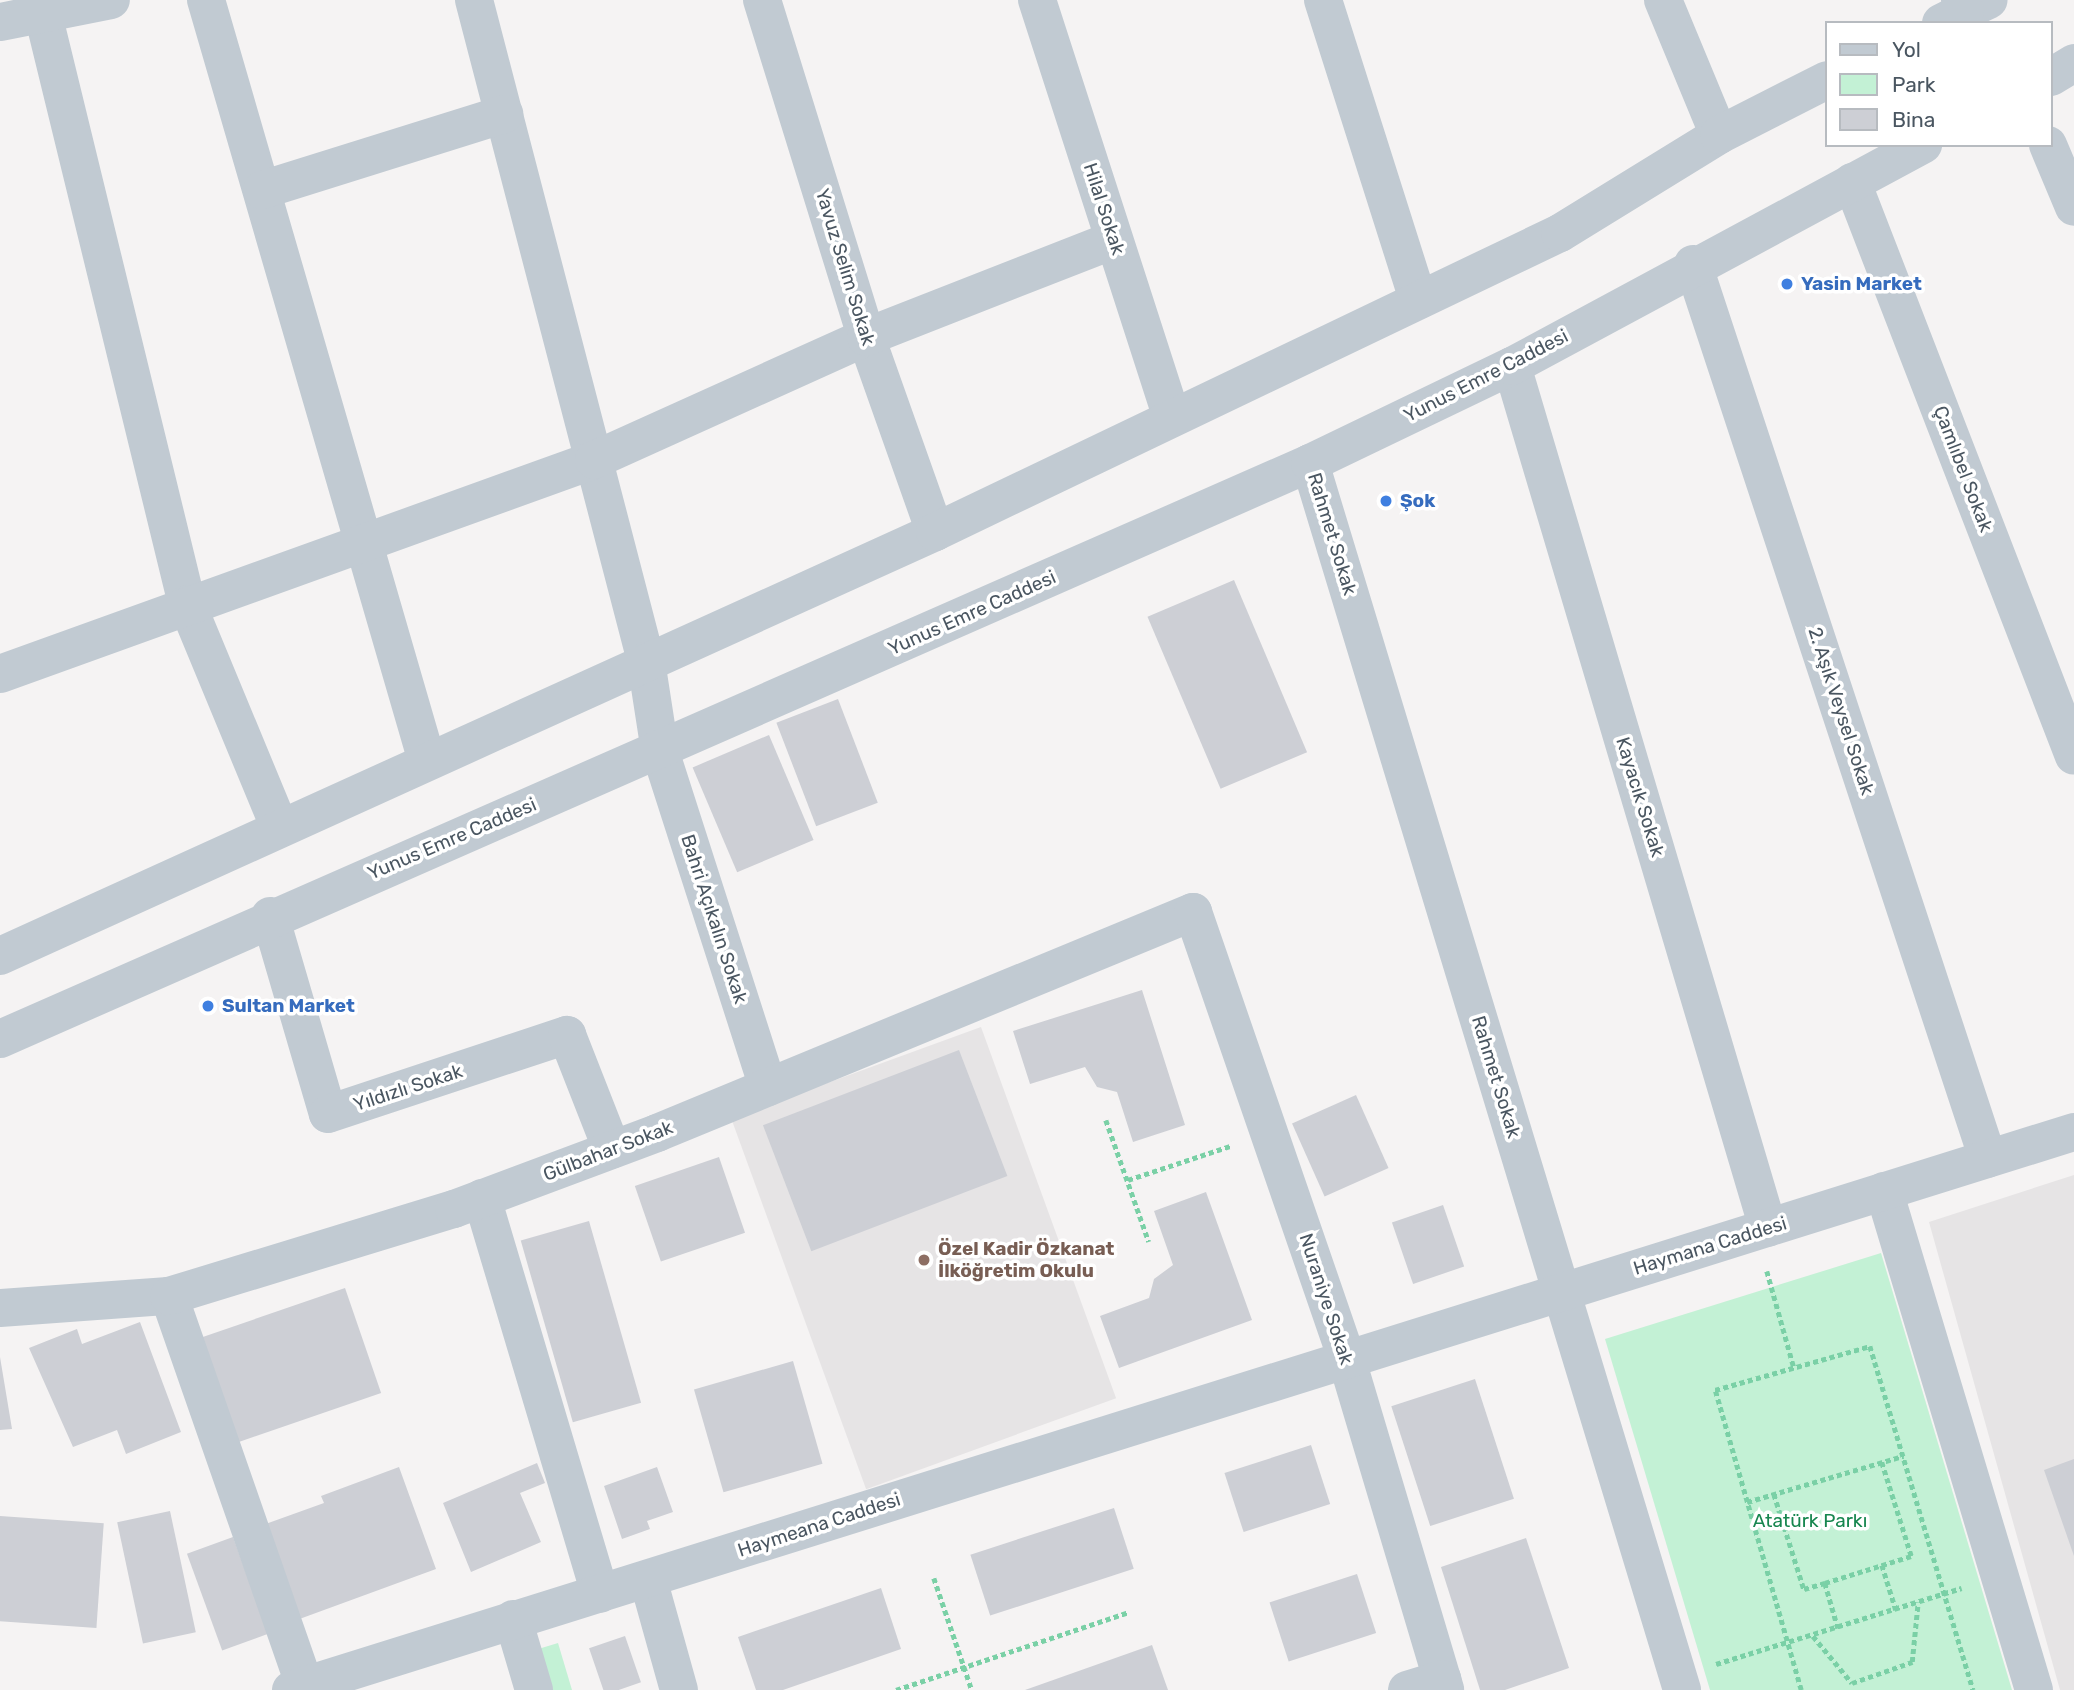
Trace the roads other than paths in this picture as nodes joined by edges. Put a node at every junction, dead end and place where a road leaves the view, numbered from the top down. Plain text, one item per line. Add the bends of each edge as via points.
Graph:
1 (111, 0) edge
2 (206, 0) edge
3 (474, 0) edge
4 (762, 0) edge
5 (1037, 0) edge
6 (1323, 0) edge
7 (1663, 0) edge
8 (43, 14) junction
9 (0, 22) edge
10 (2074, 63) edge
11 (2053, 76) edge
12 (1826, 81) edge
13 (504, 114) junction
14 (1719, 135) junction
15 (1919, 147) edge
16 (2049, 147) edge
17 (1852, 182) junction
18 (262, 190) junction
19 (2074, 207) edge
20 (1114, 240) junction
21 (1693, 264) junction
22 (1418, 300) junction
23 (866, 337) junction
24 (1512, 366) junction
25 (1172, 417) junction
26 (594, 460) junction
27 (1310, 463) junction
28 (936, 532) junction
29 (366, 542) junction
30 (187, 604) junction
31 (646, 662) junction
32 (0, 674) edge
33 (660, 751) junction
34 (2074, 756) edge
35 (427, 761) junction
36 (280, 829) junction
37 (1193, 912) joint
38 (270, 916) junction
39 (0, 956) edge
40 (0, 1039) edge
41 (768, 1087) junction
42 (2074, 1132) edge
43 (612, 1150) junction
44 (1988, 1159) junction
45 (1884, 1191) junction
46 (482, 1198) junction
47 (1762, 1229) junction
48 (1561, 1293) junction
49 (169, 1296) junction
50 (0, 1308) edge
51 (1346, 1357) junction
52 (648, 1579) junction
53 (600, 1594) junction
54 (513, 1619) junction
55 (1680, 1683) edge
56 (1432, 1686) edge
57 (298, 1688) edge
58 (534, 1690) edge
59 (679, 1690) edge
60 (2034, 1690) edge

1 - 8 street
2 - 18 street
3 - 13 street, Bahri Açıkalın Sokak
4 - 23 street, Yavuz Selim Sokak
5 - 20 street, Hilal Sokak
6 - 22 street
7 - 14 street
8 - 9 street
8 - 30 street
10 - 11 street
12 - 14 street
13 - 18 street
13 - 26 street, Bahri Açıkalın Sokak
14 - 22 street via 1560,233
15 - 17 street, Yunus Emre Caddesi
16 - 19 street
17 - 21 street, Yunus Emre Caddesi
17 - 34 street, Çamlıbel Sokak
18 - 29 street
20 - 23 street
20 - 25 street, Hilal Sokak
21 - 24 street, Yunus Emre Caddesi
21 - 44 street, 2. Aşık Veysel Sokak
22 - 25 street
23 - 26 street
23 - 28 street, Yavuz Selim Sokak
24 - 27 street, Yunus Emre Caddesi
24 - 47 street, Kayacık Sokak
25 - 28 street
26 - 29 street
26 - 31 street, Bahri Açıkalın Sokak
27 - 33 street, Yunus Emre Caddesi
27 - 48 street, Rahmet Sokak
28 - 31 street
29 - 30 street
29 - 35 street
30 - 32 street
30 - 36 street
31 - 33 street, Bahri Açıkalın Sokak
31 - 35 street
33 - 38 street, Yunus Emre Caddesi
33 - 41 street, Bahri Açıkalın Sokak
35 - 36 street
36 - 39 street
37 - 41 street, Gülbahar Sokak
37 - 51 street, Nuraniye Sokak
38 - 40 street, Yunus Emre Caddesi
38 - 43 street, Yıldızlı Sokak via 328,1114 567,1035
41 - 43 street, Gülbahar Sokak
42 - 44 street, Haymana Caddesi
43 - 46 street, Gülbahar Sokak
44 - 45 street, Haymana Caddesi
45 - 47 street, Haymana Caddesi
45 - 60 street
46 - 49 street, Gülbahar Sokak
46 - 53 street
47 - 48 street, Haymana Caddesi
48 - 51 street, Haymana Caddesi
48 - 55 street, Rahmet Sokak
49 - 50 street, Gülbahar Sokak
49 - 57 street
51 - 52 street, Haymeana Caddesi
51 - 56 street, Nuraniye Sokak
52 - 53 street, Haymeana Caddesi
52 - 59 street
53 - 54 street, Haymeana Caddesi
54 - 57 street, Haymeana Caddesi
54 - 58 street

